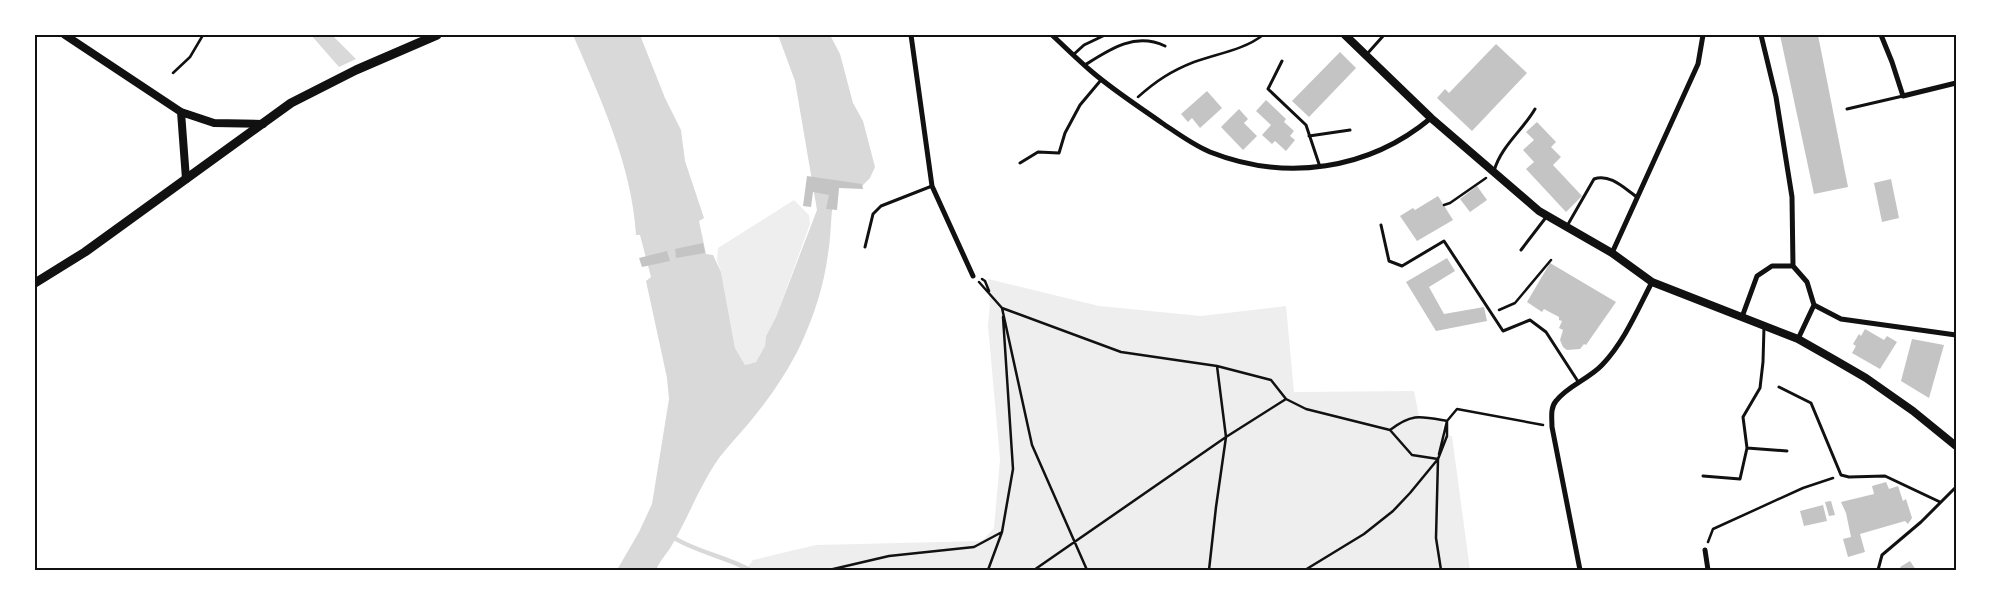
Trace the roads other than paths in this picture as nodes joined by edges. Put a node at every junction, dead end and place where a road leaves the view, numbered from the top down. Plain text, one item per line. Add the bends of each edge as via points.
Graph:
1 (65, 35) edge
2 (437, 35) edge
3 (910, 35) edge
4 (1052, 35) edge
5 (1105, 35) edge
6 (1345, 35) edge
7 (1384, 35) edge
8 (1703, 35) edge
9 (1761, 35) edge
10 (1881, 35) edge
11 (1165, 46) dead end
12 (1074, 55) junction
13 (1366, 55) junction
14 (1282, 61) dead end
15 (1084, 65) junction
16 (1101, 79) junction
17 (1956, 83) edge
18 (1902, 96) junction
19 (1535, 109) dead end
20 (1847, 109) dead end
21 (181, 112) junction
22 (1431, 118) junction
23 (263, 124) junction
24 (1350, 130) dead end
25 (1309, 136) junction
26 (1020, 163) dead end
27 (1321, 167) junction
28 (1494, 173) junction
29 (186, 179) junction
30 (932, 186) junction
31 (1637, 198) junction
32 (1548, 216) junction
33 (1381, 226) dead end
34 (1566, 227) junction
35 (865, 247) dead end
36 (1521, 250) dead end
37 (1612, 253) junction
38 (1793, 266) junction
39 (974, 276) road end
40 (1652, 282) junction
41 (35, 283) edge
42 (1814, 305) junction
43 (1742, 317) junction
44 (1764, 326) junction
45 (1956, 335) edge
46 (1798, 339) junction
47 (1579, 383) junction
48 (1779, 387) dead end
49 (1956, 446) edge
50 (1748, 448) junction
51 (1787, 451) dead end
52 (1703, 476) dead end
53 (1956, 487) edge
54 (1940, 502) junction
55 (1705, 550) road end
56 (1580, 570) edge
57 (1708, 570) edge
58 (1878, 570) edge

1 - 21 street
2 - 23 main road via 291,103
3 - 30 street
4 - 12 street
5 - 12 lane via 1084,45
6 - 13 street
7 - 13 lane
8 - 31 street via 1698,64
9 - 38 street via 1776,97 1792,197
10 - 18 street
11 - 15 lane via 1153,40 1140,40 1119,45
12 - 15 street
13 - 22 street
14 - 25 lane via 1268,90 1306,126
15 - 16 street
16 - 26 lane via 1080,104 1058,153 1038,152
16 - 27 street via 1209,152 1244,163 1281,169
17 - 18 street
18 - 20 lane
19 - 28 lane via 1514,135
21 - 23 street via 214,123
21 - 29 street
22 - 27 street via 1417,130 1381,150
22 - 28 street
23 - 29 main road
24 - 25 lane
25 - 27 lane
28 - 32 street
29 - 41 main road via 85,252
30 - 35 lane via 881,206 873,214
30 - 39 street
31 - 34 lane via 1612,180 1594,179
31 - 37 street
32 - 34 street
32 - 36 lane
33 - 47 lane via 1389,261 1402,266 1444,241 1503,331 1530,320 1546,332
34 - 37 street
37 - 40 street
38 - 42 street via 1807,282
38 - 43 street via 1772,266 1757,276
40 - 43 street
40 - 47 street via 1634,320 1614,351 1601,367
42 - 45 street via 1841,319
42 - 46 street
43 - 44 street
44 - 46 street
44 - 50 lane via 1760,388 1743,417
46 - 49 street via 1866,378
47 - 56 street via 1554,402 1551,411
48 - 54 lane via 1811,403 1841,475 1885,476
50 - 51 lane
50 - 52 lane via 1740,480
53 - 54 lane
54 - 58 lane via 1882,556
55 - 57 street

